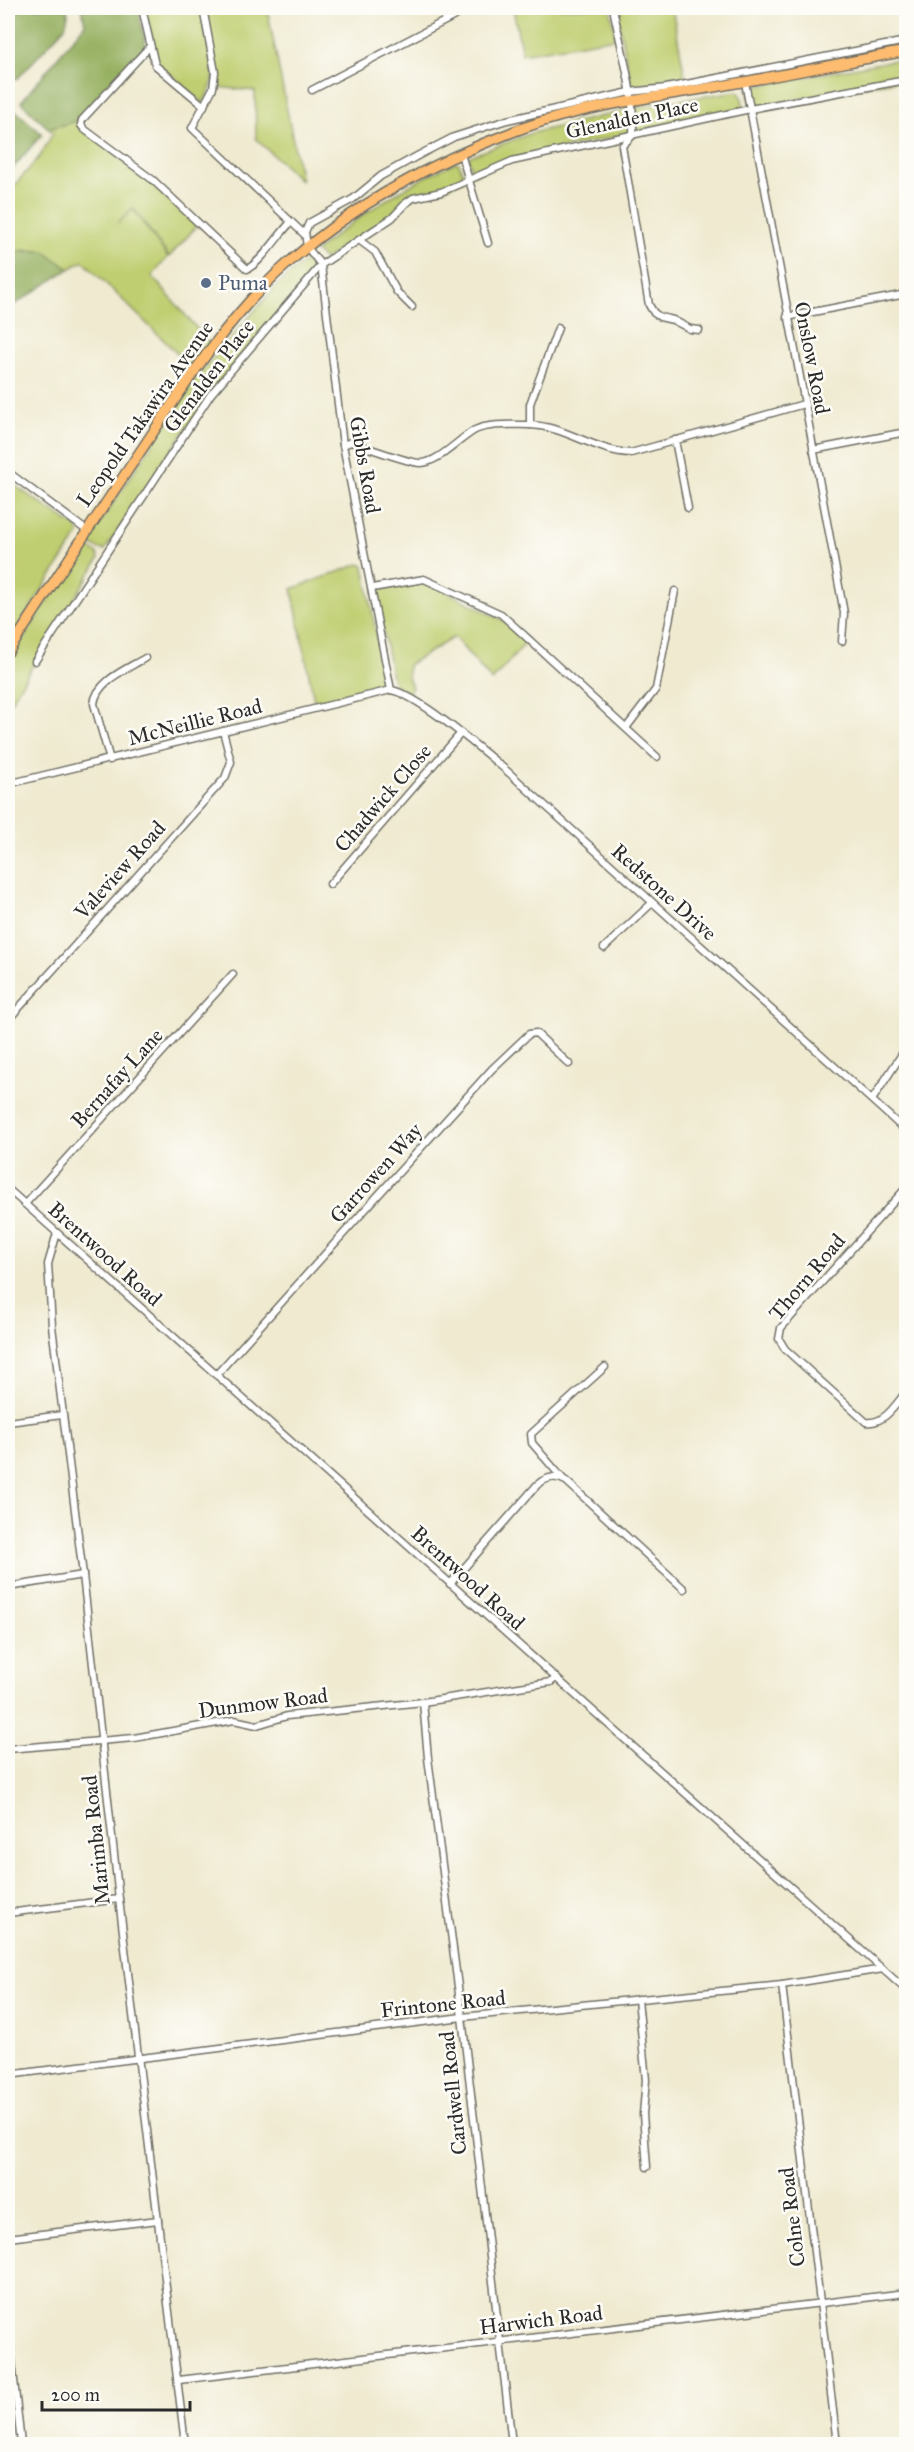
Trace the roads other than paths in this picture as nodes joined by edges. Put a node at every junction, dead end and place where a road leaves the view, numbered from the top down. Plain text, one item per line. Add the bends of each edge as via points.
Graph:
1 (142, 8) edge
2 (203, 8) edge
3 (470, 8) edge
4 (613, 8) edge
5 (906, 41) edge
6 (150, 46) junction
7 (906, 51) edge
8 (833, 56) junction
9 (826, 66) junction
10 (727, 80) junction
11 (906, 80) edge
12 (745, 82) junction
13 (312, 90) dead end
14 (631, 96) junction
15 (204, 106) junction
16 (750, 109) junction
17 (633, 135) junction
18 (461, 154) junction
19 (469, 178) junction
20 (291, 222) junction
21 (305, 235) junction
22 (359, 240) junction
23 (488, 243) dead end
24 (308, 247) junction
25 (321, 265) junction
26 (906, 294) edge
27 (412, 308) dead end
28 (787, 317) junction
29 (558, 328) dead end
30 (699, 330) dead end
31 (804, 404) junction
32 (530, 425) junction
33 (906, 432) edge
34 (675, 440) junction
35 (343, 445) junction
36 (813, 450) junction
37 (8, 472) edge
38 (688, 508) dead end
39 (86, 530) junction
40 (372, 588) junction
41 (675, 591) dead end
42 (842, 641) dead end
43 (8, 652) edge
44 (145, 658) dead end
45 (35, 661) dead end
46 (391, 690) junction
47 (626, 728) junction
48 (223, 732) junction
49 (461, 733) junction
50 (657, 757) dead end
51 (110, 760) junction
52 (8, 784) edge
53 (330, 884) dead end
54 (652, 903) junction
55 (604, 948) dead end
56 (233, 974) dead end
57 (8, 1020) edge
58 (906, 1048) edge
59 (569, 1064) dead end
60 (872, 1100) junction
61 (906, 1131) edge
62 (906, 1188) edge
63 (8, 1189) edge
64 (25, 1204) junction
65 (57, 1233) junction
66 (605, 1367) dead end
67 (216, 1375) junction
68 (906, 1392) edge
69 (62, 1415) junction
70 (8, 1422) edge
71 (566, 1481) junction
72 (83, 1575) junction
73 (450, 1584) junction
74 (8, 1587) edge
75 (684, 1589) dead end
76 (556, 1678) junction
77 (423, 1702) junction
78 (100, 1739) junction
79 (8, 1749) edge
80 (118, 1899) junction
81 (8, 1913) edge
82 (883, 1969) junction
83 (782, 1985) junction
84 (906, 1990) edge
85 (638, 1999) junction
86 (462, 2017) junction
87 (138, 2057) junction
88 (8, 2075) edge
89 (647, 2167) dead end
90 (158, 2220) junction
91 (8, 2238) edge
92 (906, 2293) edge
93 (819, 2303) junction
94 (8, 2325) edge
95 (500, 2342) junction
96 (179, 2380) junction
97 (21, 2445) edge
98 (185, 2445) edge
99 (512, 2445) edge
100 (837, 2445) edge

1 - 6 street
2 - 15 street via 215,72 213,88
3 - 13 street
4 - 14 street
5 - 8 street
6 - 15 street via 155,65
6 - 20 street via 82,120 81,126 153,180 247,269
7 - 9 highway, Leopold Takawira Avenue
8 - 9 street
8 - 10 street
9 - 12 highway, Leopold Takawira Avenue
10 - 12 highway, Leopold Takawira Avenue
10 - 14 highway, Leopold Takawira Avenue
11 - 16 street, Glenalden Place
12 - 16 street, Onslow Road
14 - 17 street
14 - 18 highway, Leopold Takawira Avenue via 524,128
14 - 21 street via 507,120 454,137 311,220
15 - 20 street via 192,128
16 - 17 street, Glenalden Place
16 - 28 street, Onslow Road
17 - 19 street, Glenalden Place via 512,160
17 - 30 street via 622,146 649,305 660,317
18 - 19 street
18 - 24 highway, Leopold Takawira Avenue via 384,192
19 - 22 street, Glenalden Place via 441,192 413,198
19 - 23 street
20 - 21 street
21 - 24 street
22 - 25 street, Glenalden Place
22 - 27 street via 375,252 397,292
24 - 25 street, Gibbs Road
24 - 39 highway, Leopold Takawira Avenue via 276,274 220,336
25 - 35 street, Gibbs Road
25 - 45 street, Glenalden Place via 211,394
26 - 28 street
28 - 31 street, Onslow Road
29 - 32 street via 530,404
31 - 34 street
31 - 36 street, Onslow Road
32 - 34 street via 621,453
32 - 35 street via 483,428 421,463 351,442
33 - 36 street
34 - 38 street
35 - 40 street, Gibbs Road
36 - 42 street, Onslow Road via 844,614
37 - 39 street
39 - 43 highway, Leopold Takawira Avenue
40 - 46 street, Gibbs Road
40 - 47 street via 424,579 501,614
41 - 47 street via 656,689
44 - 51 street via 101,686 96,695 94,704
46 - 48 street, McNeillie Road
46 - 49 street, Redstone Drive
47 - 50 street
48 - 51 street, McNeillie Road
48 - 57 street, Valeview Road via 231,762 225,778
49 - 53 street, Chadwick Close
49 - 54 street, Redstone Drive
51 - 52 street, McNeillie Road
54 - 55 street
54 - 60 street, Redstone Drive
56 - 64 street, Bernafay Lane
58 - 60 street
59 - 67 street, Garrowen Way via 536,1033 529,1034 492,1069
60 - 61 street, Redstone Drive
62 - 68 street, Thorn Road via 782,1328 779,1339 784,1349 866,1422 885,1417
63 - 64 street, Brentwood Road
64 - 65 street, Brentwood Road
65 - 67 street, Brentwood Road
65 - 69 street, Marimba Road via 49,1256 48,1276
66 - 71 street via 531,1434 532,1443
67 - 73 street, Brentwood Road
69 - 70 street
69 - 72 street, Marimba Road
71 - 73 street via 556,1477 540,1482
71 - 75 street
72 - 74 street
72 - 78 street, Marimba Road
73 - 76 street, Brentwood Road
76 - 77 street, Dunmow Road
76 - 82 street, Brentwood Road
77 - 78 street, Dunmow Road via 287,1716 256,1725 234,1720 134,1738
77 - 86 street, Cardwell Road
78 - 79 street, Dunmow Road
78 - 80 street, Marimba Road
80 - 81 street
80 - 87 street, Marimba Road
82 - 83 street, Frintone Road
82 - 84 street, Brentwood Road
83 - 85 street, Frintone Road
83 - 93 street, Colne Road
85 - 86 street, Frintone Road
85 - 89 street via 646,2080 643,2114
86 - 87 street, Frintone Road
86 - 95 street, Cardwell Road
87 - 88 street, Frintone Road
87 - 90 street, Marimba Road
90 - 91 street
90 - 96 street, Marimba Road
92 - 93 street, Harwich Road
93 - 95 street, Harwich Road
93 - 100 street, Colne Road
94 - 97 street
95 - 96 street, Harwich Road
95 - 99 street, Cardwell Road
96 - 98 street, Marimba Road

